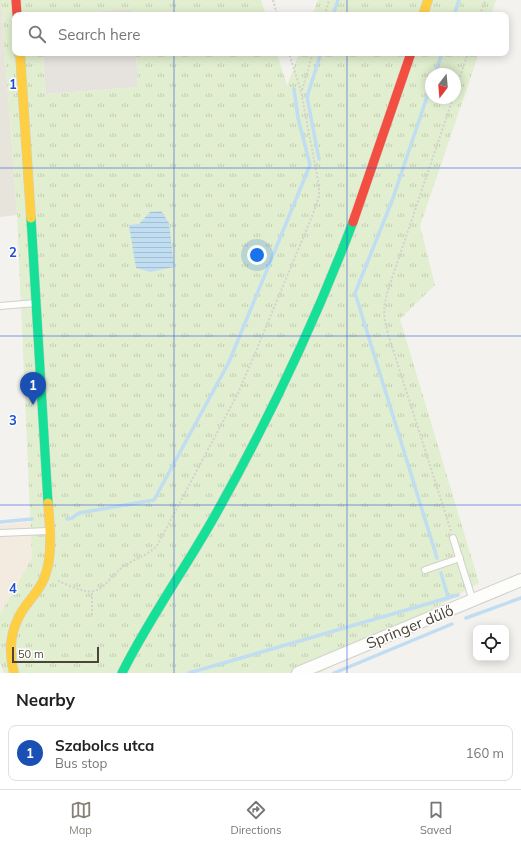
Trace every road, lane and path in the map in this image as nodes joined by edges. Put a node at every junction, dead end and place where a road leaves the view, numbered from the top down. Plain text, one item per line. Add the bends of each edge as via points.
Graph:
1 (16, 0) edge
2 (273, 0) edge
3 (329, 0) edge
4 (428, 0) edge
5 (485, 0) edge
6 (17, 12) edge
7 (276, 12) edge
8 (326, 12) edge
9 (424, 12) edge
10 (481, 12) edge
11 (20, 56) edge
12 (290, 56) edge
13 (312, 56) edge
14 (410, 56) edge
15 (467, 56) edge
16 (461, 74) edge
17 (301, 91) junction
18 (451, 104) edge
19 (37, 303) junction
20 (0, 306) edge
21 (50, 531) junction
22 (0, 533) edge
23 (453, 538) joint
24 (460, 558) junction
25 (425, 570) dead end
26 (45, 576) junction
27 (521, 580) edge
28 (92, 591) junction
29 (473, 601) junction
30 (92, 615) dead end
31 (11, 651) junction
32 (131, 654) junction
33 (14, 673) edge
34 (23, 673) edge
35 (112, 673) edge
36 (122, 673) edge
37 (298, 673) edge

1 - 6 main road
2 - 7 path
3 - 8 path
4 - 9 main road
5 - 10 path
11 - 19 main road
12 - 17 path
13 - 17 path
14 - 32 main road via 347,237 320,305 289,372 227,494
15 - 16 path
17 - 28 path via 319,196 276,305 238,393 158,544 153,551 124,566 99,590
18 - 23 path via 388,290 383,317
19 - 20 lane
19 - 21 main road
21 - 22 lane
21 - 26 main road
23 - 24 lane
24 - 25 lane
24 - 29 lane
26 - 28 path via 83,591
26 - 31 main road via 15,624 11,635
27 - 29 street, Springer dűlő
28 - 30 path
29 - 37 street, Springer dűlő
31 - 33 main road
31 - 34 main road
32 - 35 main road
32 - 36 main road

